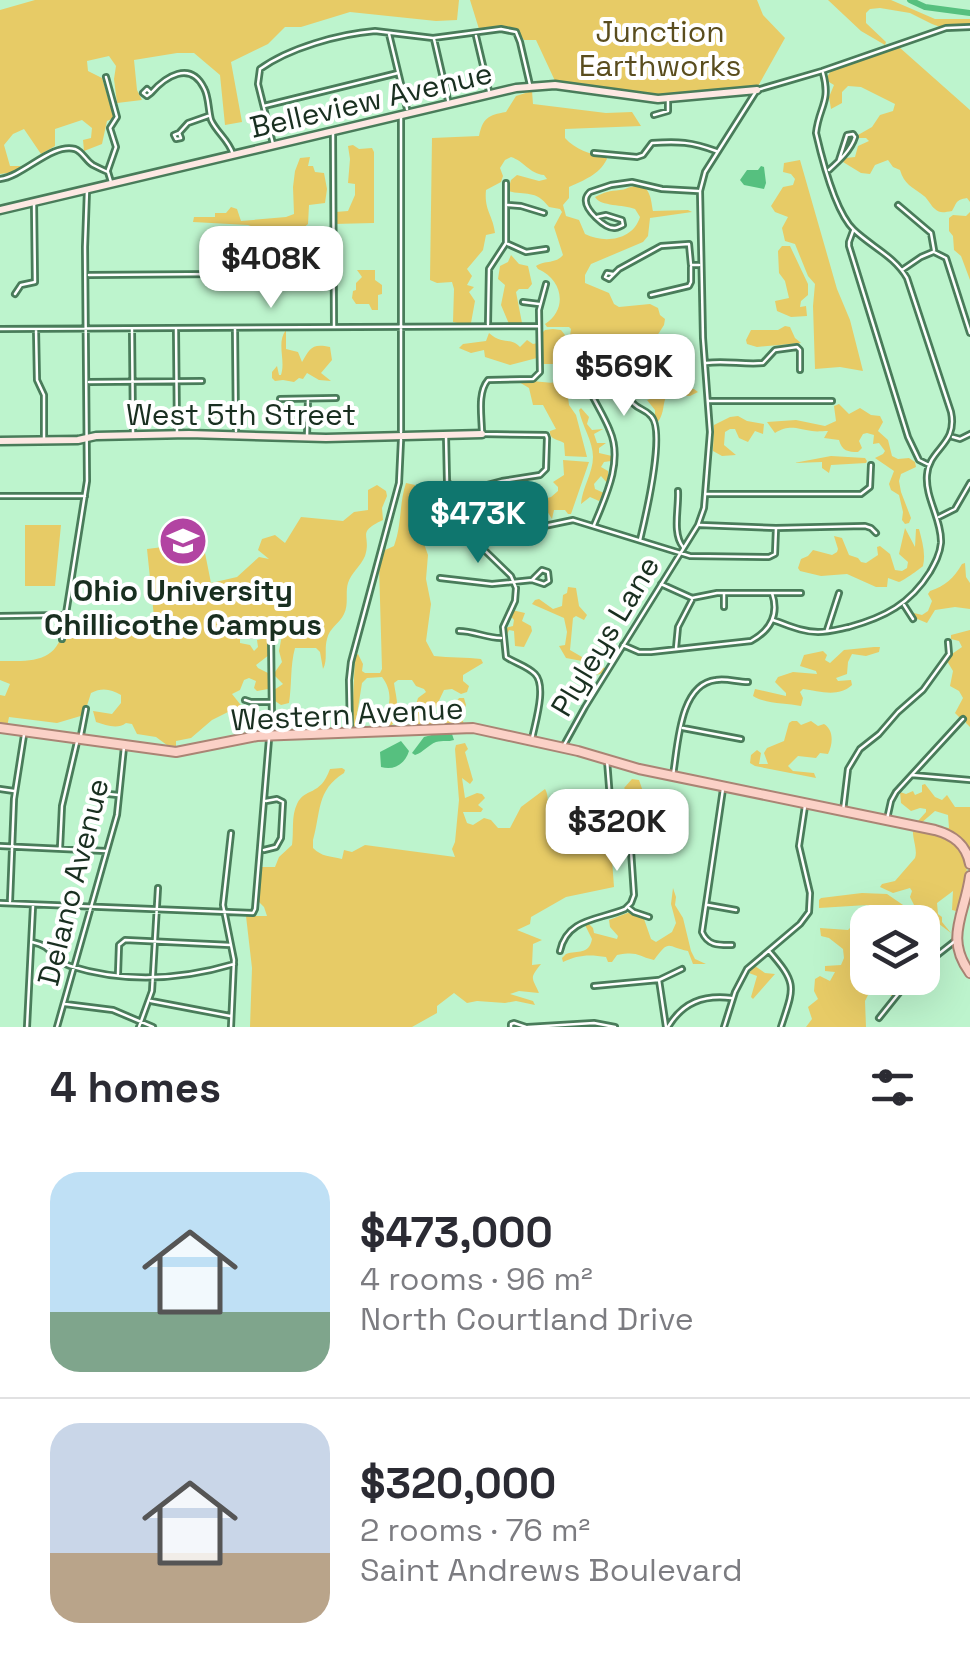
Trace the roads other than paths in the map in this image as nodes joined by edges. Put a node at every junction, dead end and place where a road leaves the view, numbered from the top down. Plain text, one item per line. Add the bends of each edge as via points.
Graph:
1 (970, 27) edge
2 (389, 33) junction
3 (475, 34) junction
4 (434, 38) junction
5 (822, 71) junction
6 (398, 73) junction
7 (106, 77) dead end
8 (531, 86) junction
9 (757, 90) junction
10 (151, 92) dead end
11 (490, 94) junction
12 (668, 98) junction
13 (450, 104) junction
14 (264, 106) junction
15 (210, 115) junction
16 (405, 115) junction
17 (654, 115) dead end
18 (333, 132) junction
19 (179, 133) dead end
20 (273, 146) junction
21 (594, 152) dead end
22 (718, 152) junction
23 (233, 155) junction
24 (840, 160) junction
25 (828, 171) junction
26 (108, 172) junction
27 (0, 179) edge
28 (111, 183) junction
29 (506, 183) dead end
30 (87, 189) junction
31 (700, 191) junction
32 (34, 202) junction
33 (506, 205) junction
34 (898, 205) dead end
35 (0, 210) edge
36 (544, 213) dead end
37 (597, 217) dead end
38 (854, 230) junction
39 (506, 243) junction
40 (546, 249) dead end
41 (934, 252) junction
42 (701, 265) junction
43 (692, 266) junction
44 (902, 270) junction
45 (332, 273) junction
46 (614, 274) dead end
47 (87, 275) junction
48 (546, 284) dead end
49 (15, 294) dead end
50 (651, 295) dead end
51 (523, 302) dead end
52 (540, 304) junction
53 (402, 326) junction
54 (488, 326) junction
55 (539, 326) junction
56 (334, 327) junction
57 (0, 328) edge
58 (176, 328) junction
59 (235, 328) junction
60 (36, 329) junction
61 (87, 329) junction
62 (132, 329) junction
63 (970, 333) edge
64 (705, 363) junction
65 (800, 370) dead end
66 (202, 381) dead end
67 (87, 382) junction
68 (133, 382) junction
69 (177, 382) junction
70 (336, 398) dead end
71 (280, 399) dead end
72 (308, 399) junction
73 (708, 401) junction
74 (832, 401) dead end
75 (177, 434) junction
76 (482, 434) junction
77 (970, 434) edge
78 (133, 435) junction
79 (236, 436) junction
80 (401, 436) junction
81 (446, 436) junction
82 (950, 436) junction
83 (88, 438) junction
84 (307, 438) junction
85 (0, 440) edge
86 (44, 441) junction
87 (871, 465) dead end
88 (929, 465) junction
89 (970, 483) edge
90 (678, 491) dead end
91 (460, 492) junction
92 (706, 494) junction
93 (0, 496) edge
94 (86, 496) junction
95 (936, 518) junction
96 (594, 525) junction
97 (698, 525) junction
98 (776, 528) junction
99 (876, 533) dead end
100 (443, 537) dead end
101 (474, 538) junction
102 (640, 540) junction
103 (684, 547) junction
104 (679, 554) junction
105 (440, 578) dead end
106 (532, 580) dead end
107 (514, 582) junction
108 (661, 584) junction
109 (724, 592) junction
110 (772, 593) junction
111 (801, 593) dead end
112 (839, 593) dead end
113 (692, 598) junction
114 (904, 604) junction
115 (724, 607) dead end
116 (0, 616) edge
117 (66, 616) junction
118 (913, 619) dead end
119 (773, 620) junction
120 (458, 631) dead end
121 (826, 632) junction
122 (251, 635) dead end
123 (503, 637) junction
124 (62, 639) dead end
125 (948, 642) dead end
126 (623, 646) junction
127 (676, 650) junction
128 (748, 682) dead end
129 (245, 700) dead end
130 (272, 702) junction
131 (86, 709) dead end
132 (964, 719) dead end
133 (0, 728) edge
134 (682, 728) junction
135 (24, 731) junction
136 (350, 732) junction
137 (269, 735) junction
138 (78, 738) junction
139 (740, 739) dead end
140 (532, 740) junction
141 (124, 745) junction
142 (564, 747) junction
143 (607, 759) junction
144 (912, 775) junction
145 (672, 777) junction
146 (970, 780) edge
147 (724, 788) junction
148 (0, 789) edge
149 (15, 791) junction
150 (99, 793) dead end
151 (120, 796) junction
152 (265, 801) junction
153 (806, 804) junction
154 (843, 811) junction
155 (887, 819) junction
156 (231, 833) dead end
157 (0, 846) edge
158 (12, 846) junction
159 (60, 848) junction
160 (261, 850) junction
161 (107, 852) junction
162 (970, 864) edge
163 (970, 876) edge
164 (158, 888) dead end
165 (0, 902) edge
166 (10, 903) junction
167 (34, 904) junction
168 (706, 905) junction
169 (92, 906) junction
170 (628, 906) junction
171 (157, 910) junction
172 (736, 910) dead end
173 (224, 913) junction
174 (650, 917) dead end
175 (956, 940) junction
176 (156, 941) junction
177 (32, 942) junction
178 (231, 945) junction
179 (732, 945) dead end
180 (768, 950) junction
181 (560, 951) dead end
182 (940, 953) edge
183 (234, 964) junction
184 (73, 967) junction
185 (682, 969) dead end
186 (970, 973) edge
187 (118, 976) junction
188 (153, 977) junction
189 (659, 980) junction
190 (594, 986) dead end
191 (897, 995) edge
192 (732, 998) junction
193 (151, 1000) junction
194 (63, 1004) junction
195 (232, 1016) junction
196 (879, 1018) dead end
197 (140, 1024) edge
198 (558, 1026) edge
199 (27, 1027) edge
200 (57, 1027) edge
201 (153, 1027) edge
202 (231, 1027) edge
203 (511, 1027) edge
204 (527, 1027) edge
205 (615, 1027) edge
206 (667, 1027) edge
207 (724, 1027) edge
208 (782, 1027) edge

1 - 5 street via 946,28
2 - 4 street
2 - 6 street
2 - 14 street via 312,44 264,65 257,78
3 - 4 street
3 - 8 street via 516,32
3 - 11 street
4 - 13 street
5 - 9 street
5 - 25 street via 827,94 816,133
6 - 14 street
6 - 16 street
7 - 26 street via 116,115
8 - 11 street, Belleview Avenue
8 - 12 street, Belleview Avenue
9 - 12 street, Belleview Avenue
9 - 22 street, Plyleys Lane
10 - 15 street via 166,77 188,74 202,84
11 - 13 street, Belleview Avenue
12 - 17 street via 668,112
13 - 16 street, Belleview Avenue
14 - 20 street
15 - 19 street
15 - 23 street
16 - 18 street, Belleview Avenue
16 - 53 street
18 - 20 street, Belleview Avenue
18 - 45 street
20 - 23 street, Belleview Avenue
21 - 22 street via 637,157 652,143 682,141
22 - 31 street, Plyleys Lane
23 - 28 street, Belleview Avenue
24 - 24 street via 853,143 853,134 847,135
24 - 25 street
25 - 38 street
26 - 27 street via 79,151 62,150
26 - 28 street
28 - 30 street, Belleview Avenue
29 - 33 street
30 - 32 street, Belleview Avenue
30 - 47 street
31 - 37 street via 611,185 587,195 586,205
31 - 42 street, Plyleys Lane
32 - 35 street, Belleview Avenue
32 - 49 street via 35,282 20,285
33 - 36 street
33 - 39 street
34 - 41 street via 931,233
38 - 44 street
38 - 88 street via 849,246 908,437
39 - 40 street via 526,252
39 - 54 street via 489,269
41 - 44 street
41 - 63 street via 946,258
42 - 43 street
42 - 64 street, Plyleys Lane
43 - 46 street via 688,244 665,244
43 - 50 street via 689,286
44 - 82 street via 951,412
45 - 47 street
45 - 56 street
47 - 61 street
48 - 52 street
51 - 52 street
52 - 55 street
53 - 54 street
53 - 56 street
53 - 80 street
54 - 55 street
55 - 76 street via 538,376 484,384
56 - 59 street
57 - 60 street
58 - 59 street
58 - 62 street
58 - 69 street
59 - 79 street
60 - 61 street
60 - 86 street
61 - 62 street
61 - 67 street
62 - 68 street
64 - 65 street via 763,363 771,351 798,348
64 - 73 street, Plyleys Lane
66 - 69 street
67 - 68 street
67 - 83 street
68 - 69 street
68 - 78 street
69 - 75 street
70 - 72 street
71 - 72 street
72 - 84 street
73 - 74 street
73 - 92 street, Plyleys Lane
75 - 78 street, West 5th Street
75 - 79 street, West 5th Street
76 - 81 street, West 5th Street
76 - 91 street via 546,435 546,469
77 - 82 street
78 - 83 street, West 5th Street
79 - 84 street, West 5th Street
80 - 81 street, West 5th Street
80 - 84 street, West 5th Street
80 - 136 street via 399,483 351,662
81 - 91 street via 447,481
82 - 88 street
83 - 86 street, West 5th Street
83 - 94 street
85 - 86 street, West 5th Street
87 - 92 street via 870,487 861,494
88 - 95 street
89 - 95 street via 955,509
90 - 103 street, Plyleys Lane via 677,538
91 - 101 street
92 - 97 street, Plyleys Lane
93 - 94 street
94 - 117 street
95 - 114 street via 936,562
96 - 101 street via 568,520
96 - 102 street
96 - 102 street via 615,453 585,380 606,365 654,422 653,478
97 - 98 street
97 - 103 street, Plyleys Lane
98 - 99 street via 865,526
98 - 104 street via 771,557
100 - 101 street
101 - 107 street
102 - 104 street
103 - 104 street, Plyleys Lane
104 - 108 street, Plyleys Lane
105 - 107 street
106 - 107 street
107 - 123 street
108 - 113 street
108 - 126 street, Plyleys Lane
109 - 110 street
109 - 113 street
109 - 115 street
110 - 111 street
110 - 119 street
112 - 121 street
113 - 127 street
114 - 118 street
114 - 121 street
116 - 117 street
117 - 124 street
119 - 121 street
119 - 127 street via 751,640
120 - 123 street
122 - 130 street via 270,634
123 - 140 street via 506,657 540,680
125 - 154 street via 949,654 923,690 851,762
126 - 127 street
126 - 142 street, Plyleys Lane
128 - 134 street via 700,684 688,700
129 - 130 street
130 - 137 street
131 - 138 street
132 - 144 street
133 - 135 main road, Western Avenue
134 - 139 street
134 - 145 street
135 - 138 main road, Western Avenue
135 - 149 street
136 - 137 main road, Western Avenue
136 - 140 main road, Western Avenue via 462,728
137 - 141 main road, Western Avenue via 187,751
137 - 152 street
138 - 141 main road, Western Avenue
138 - 159 street
140 - 142 main road, Western Avenue
141 - 151 street, Delano Avenue
142 - 143 main road, Western Avenue
143 - 145 main road, Western Avenue
143 - 170 street via 610,799 629,825 634,891
144 - 146 street
144 - 155 street via 893,796
145 - 147 main road, Western Avenue
147 - 153 main road, Western Avenue
147 - 168 street
148 - 149 street
149 - 158 street
150 - 151 street
151 - 161 street, Delano Avenue
152 - 160 street
152 - 160 street via 282,802 282,830 276,846
153 - 154 main road, Western Avenue
153 - 180 street via 799,846 810,909
154 - 155 main road, Western Avenue
155 - 162 main road, Western Avenue via 954,837
156 - 173 street
157 - 158 street
158 - 159 street
158 - 166 street
159 - 161 street
160 - 173 street via 255,909
161 - 169 street, Delano Avenue
163 - 175 main road
164 - 171 street
165 - 166 street
166 - 167 street
167 - 169 street
167 - 177 street
168 - 172 street
168 - 179 street via 705,938
169 - 171 street
169 - 184 street, Delano Avenue
170 - 174 street
170 - 181 street via 580,922
171 - 173 street
171 - 176 street
173 - 178 street
175 - 182 street
175 - 186 main road
176 - 178 street
176 - 187 street via 121,942
176 - 188 street
177 - 184 street
177 - 199 street
178 - 183 street
180 - 192 street via 747,969
180 - 208 street via 792,983
183 - 188 street
183 - 195 street
184 - 187 street
184 - 194 street, Delano Avenue
185 - 189 street
187 - 188 street
188 - 193 street
189 - 190 street
189 - 206 street
191 - 196 street
192 - 206 street via 695,1000
192 - 207 street
193 - 195 street
193 - 197 street
194 - 197 street via 102,1007
194 - 200 street, Delano Avenue
195 - 202 street
197 - 201 street
198 - 204 street
198 - 205 street
203 - 204 street

